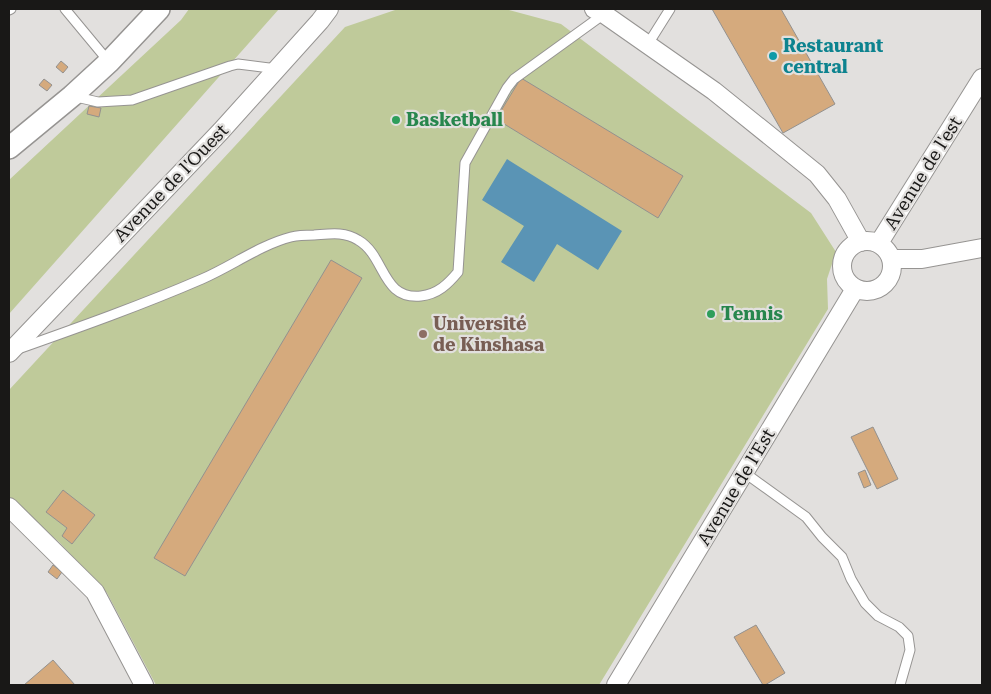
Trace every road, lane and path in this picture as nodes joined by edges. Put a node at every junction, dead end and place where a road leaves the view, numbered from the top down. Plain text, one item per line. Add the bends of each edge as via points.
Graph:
1 (65, 9) edge
2 (159, 9) edge
3 (329, 9) edge
4 (670, 9) edge
5 (599, 11) edge
6 (648, 44) junction
7 (109, 62) junction
8 (277, 68) junction
9 (982, 78) edge
10 (72, 96) junction
11 (9, 148) edge
12 (861, 242) junction
13 (879, 243) junction
14 (982, 248) edge
15 (891, 259) junction
16 (855, 289) junction
17 (9, 353) edge
18 (745, 472) junction
19 (9, 507) edge
20 (144, 685) edge
21 (616, 685) edge
22 (900, 685) edge

1 - 7 lane
2 - 7 street
3 - 8 street, Avenue de l'Ouest
4 - 6 lane
5 - 6 street
5 - 17 lane via 507,88 465,163 458,272 448,284 430,295 398,293 370,249 357,239 340,233 293,236 177,289
6 - 12 street via 714,91 817,174 837,199
7 - 10 street
8 - 10 lane via 238,64 132,100 98,102
8 - 17 street, Avenue de l'Ouest
9 - 13 street, Avenue de l'est
10 - 11 street
12 - 13 street, Avenue de l'Est
12 - 16 street via 848,250 843,265 847,280
13 - 15 street, Avenue de l'Est
14 - 15 street via 922,259
15 - 16 street via 890,277 884,284 868,291
16 - 18 street, Avenue de l'Est
18 - 21 street, Avenue de l'Est
18 - 22 lane via 806,517 842,557 865,603 908,636 910,650
19 - 20 street via 90,584

